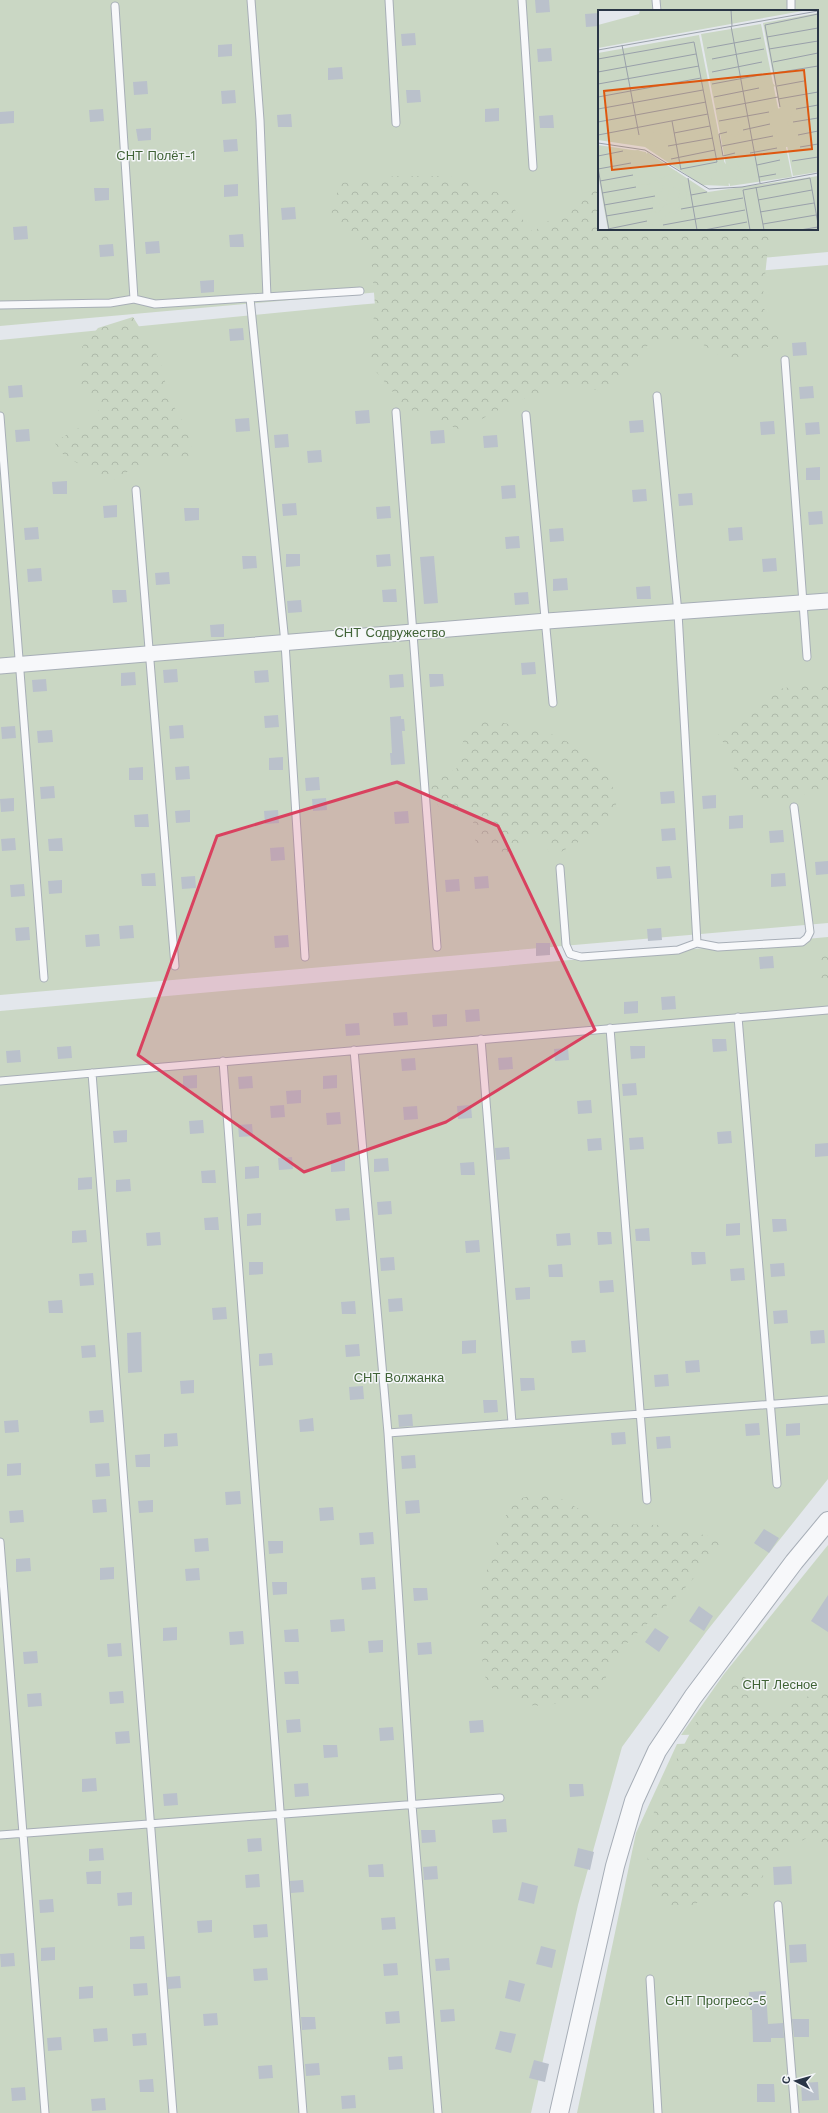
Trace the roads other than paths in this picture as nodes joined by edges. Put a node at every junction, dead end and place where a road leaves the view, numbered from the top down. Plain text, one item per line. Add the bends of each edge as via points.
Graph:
1 (251, 0) edge
2 (389, 0) edge
3 (522, 0) edge
4 (656, 0) edge
5 (115, 6) dead end
6 (657, 10) edge
7 (396, 123) dead end
8 (533, 167) dead end
9 (360, 291) dead end
10 (267, 297) junction
11 (250, 298) junction
12 (134, 299) junction
13 (0, 305) edge
14 (785, 360) dead end
15 (657, 396) dead end
16 (396, 412) dead end
17 (0, 416) edge
18 (526, 416) dead end
19 (136, 490) dead end
20 (828, 601) edge
21 (804, 603) junction
22 (678, 613) junction
23 (547, 621) junction
24 (413, 633) junction
25 (285, 643) junction
26 (150, 653) junction
27 (807, 657) dead end
28 (18, 664) junction
29 (0, 666) edge
30 (553, 703) dead end
31 (794, 807) dead end
32 (560, 868) dead end
33 (697, 943) junction
34 (437, 947) dead end
35 (305, 957) dead end
36 (175, 966) dead end
37 (44, 978) dead end
38 (828, 1010) edge
39 (738, 1017) junction
40 (610, 1028) junction
41 (481, 1039) junction
42 (354, 1050) junction
43 (223, 1061) junction
44 (92, 1073) junction
45 (0, 1081) edge
46 (828, 1400) edge
47 (771, 1404) junction
48 (641, 1414) junction
49 (512, 1424) junction
50 (388, 1433) junction
51 (777, 1484) dead end
52 (647, 1500) dead end
53 (828, 1522) edge
54 (0, 1542) edge
55 (500, 1798) dead end
56 (412, 1805) junction
57 (280, 1814) junction
58 (151, 1824) junction
59 (23, 1833) junction
60 (0, 1835) edge
61 (778, 1905) dead end
62 (650, 1978) dead end
63 (45, 2113) edge
64 (173, 2113) edge
65 (303, 2113) edge
66 (438, 2113) edge
67 (559, 2113) edge
68 (658, 2113) edge
69 (795, 2113) edge

1 - 10 lane via 260,120
2 - 7 lane
3 - 8 lane
4 - 6 lane
5 - 12 lane
9 - 10 lane
10 - 11 lane
11 - 12 lane via 155,304
11 - 25 lane
12 - 13 lane via 110,303
14 - 21 lane
15 - 22 lane
16 - 24 lane
17 - 28 lane
18 - 23 lane
19 - 26 lane
20 - 21 street
21 - 22 street
21 - 27 lane
22 - 23 street
22 - 33 lane
23 - 24 street
23 - 30 lane
24 - 25 street
24 - 34 lane
25 - 26 street
25 - 35 lane
26 - 28 street
26 - 36 lane
28 - 29 street
28 - 37 lane
31 - 33 lane via 810,932 807,938 802,942 718,947
32 - 33 lane via 566,945 570,954 580,957 678,950
38 - 39 lane
39 - 40 lane
39 - 47 lane
40 - 41 lane
40 - 48 lane
41 - 42 lane
41 - 49 lane
42 - 43 lane
42 - 50 lane
43 - 44 lane
43 - 57 lane
44 - 45 lane
44 - 58 lane
46 - 47 lane
47 - 48 lane
47 - 51 lane
48 - 49 lane
48 - 52 lane
49 - 50 lane
50 - 56 lane
53 - 67 street via 794,1562 693,1698 657,1751 634,1801 615,1866
54 - 59 lane
55 - 56 lane
56 - 57 lane
56 - 66 lane
57 - 58 lane
57 - 65 lane
58 - 59 lane
58 - 64 lane
59 - 60 lane
59 - 63 lane
61 - 69 lane
62 - 68 lane

